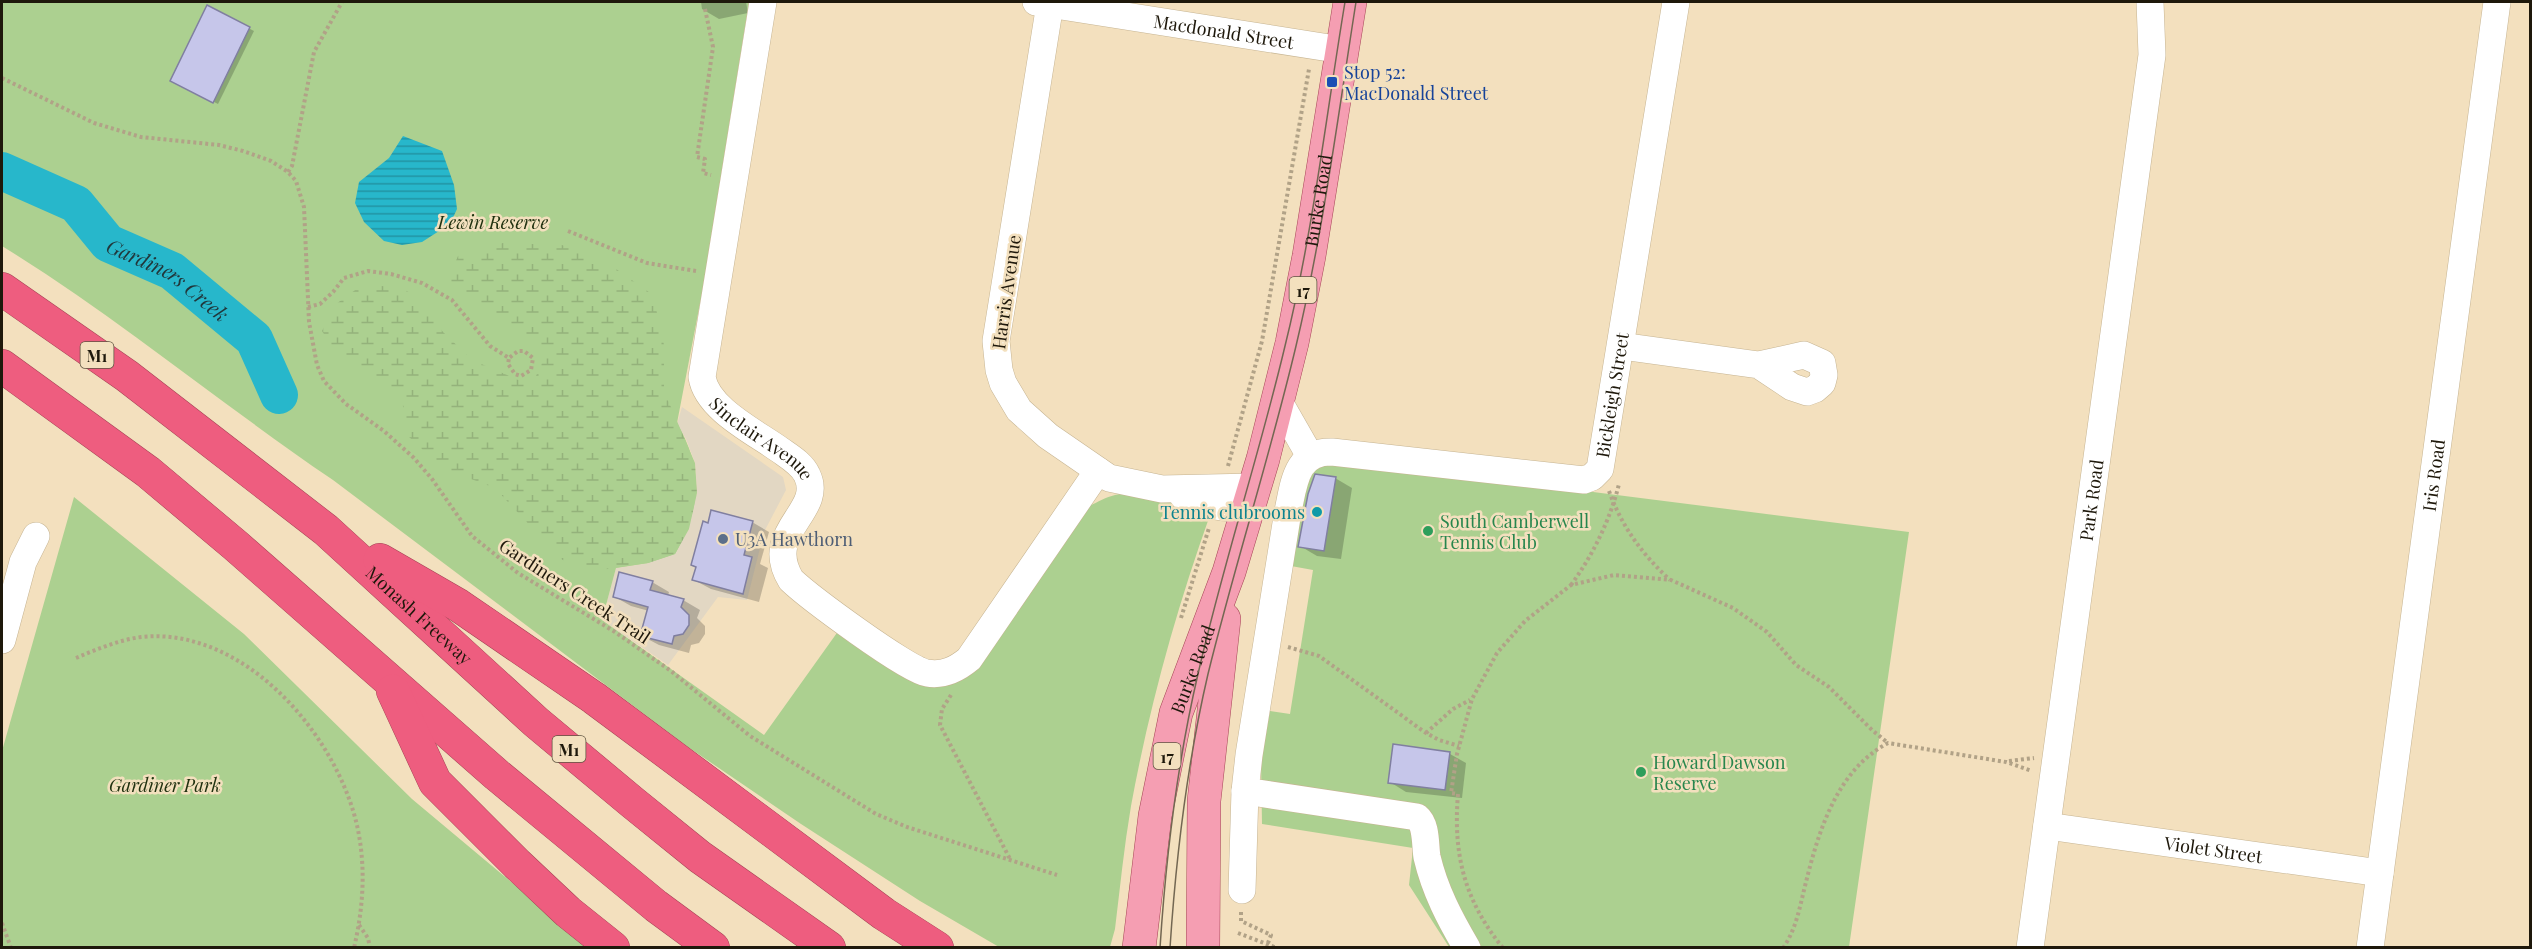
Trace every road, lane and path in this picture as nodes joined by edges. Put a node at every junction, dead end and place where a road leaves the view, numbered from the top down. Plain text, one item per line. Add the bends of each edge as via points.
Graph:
1 (342, 2) edge
2 (763, 2) edge
3 (1350, 2) edge
4 (1676, 2) edge
5 (2150, 2) edge
6 (2167, 2) edge
7 (2497, 2) edge
8 (1043, 3) edge
9 (705, 9) dead end
10 (1342, 50) junction
11 (2152, 55) junction
12 (2, 78) edge
13 (288, 172) junction
14 (733, 178) junction
15 (568, 231) dead end
16 (717, 275) junction
17 (2, 289) edge
18 (308, 307) junction
19 (1621, 346) junction
20 (509, 358) junction
21 (1759, 365) dead end
22 (2, 366) edge
23 (1278, 400) junction
24 (1310, 456) junction
25 (1098, 471) junction
26 (1606, 483) dead end
27 (1619, 484) dead end
28 (1251, 499) junction
29 (1614, 504) junction
30 (326, 530) junction
31 (36, 536) dead end
32 (1229, 572) junction
33 (1671, 580) junction
34 (1571, 585) junction
35 (2, 640) edge
36 (1294, 648) dead end
37 (76, 658) dead end
38 (387, 679) junction
39 (953, 693) dead end
40 (1472, 699) junction
41 (1426, 734) junction
42 (1888, 743) junction
43 (1459, 746) junction
44 (2044, 759) dead end
45 (2006, 762) junction
46 (2033, 772) dead end
47 (1245, 791) junction
48 (2047, 826) junction
49 (1010, 860) junction
50 (2380, 873) junction
51 (1057, 875) dead end
52 (1242, 890) joint
53 (2, 923) edge
54 (359, 925) junction
55 (1238, 933) dead end
56 (1268, 943) junction
57 (11, 948) edge
58 (354, 948) edge
59 (370, 948) edge
60 (613, 948) edge
61 (713, 948) edge
62 (829, 948) edge
63 (937, 948) edge
64 (1139, 948) edge
65 (1203, 948) edge
66 (1277, 948) edge
67 (1467, 948) edge
68 (1503, 948) edge
69 (1783, 948) edge
70 (2030, 948) edge
71 (2370, 948) edge

1 - 13 path via 314,52
2 - 14 street, Sinclair Avenue
3 - 10 main road, Burke Road / 17
4 - 19 street, Bickleigh Street
5 - 11 street, Park Road
6 - 11 street, Park Road
7 - 50 street, Iris Road
8 - 10 street, Macdonald Street
8 - 25 street, Harris Avenue via 996,355 1003,383 1018,410
9 - 14 path via 714,46 697,157 705,159 703,173
10 - 23 main road, Burke Road / 17 via 1310,256
11 - 48 street, Park Road
12 - 13 path via 94,123 141,137 243,151
13 - 18 path, Gardiners Creek Trail via 301,194 306,218
14 - 16 street, Sinclair Avenue
15 - 16 path via 647,263
16 - 25 street, Sinclair Avenue via 702,367 704,387 715,403 794,459 810,483 807,502 784,542 784,570 798,587 920,672 940,674 969,659
17 - 30 highway, Monash Freeway / M1 via 127,376
18 - 20 path via 320,304 344,278 368,271 391,274 422,283 452,300 490,346
18 - 49 path, Gardiners Creek Trail via 312,344 324,381 346,404 384,430 414,458 472,536 494,555 671,670 750,736 876,814
19 - 21 street
19 - 24 street, Bickleigh Street via 1605,448 1600,469 1592,477 1574,479 1332,452
20 - 20 path via 508,364 515,374 521,376 531,370 532,358 524,351 512,353
22 - 38 highway via 148,472
23 - 24 street
23 - 28 main road, Burke Road / 17
24 - 47 street via 1298,472 1288,511
25 - 28 street, Harris Avenue via 1119,481 1194,500
26 - 29 path
27 - 29 path
28 - 32 main road, Burke Road / 17
29 - 33 path via 1632,539
29 - 34 path
30 - 62 highway, Monash Freeway / M1 via 536,722 632,802 700,857
30 - 63 highway via 458,605 594,698 885,914
31 - 35 street via 23,562
32 - 64 main road, Burke Road / 17 via 1176,713 1150,843
32 - 65 main road, Burke Road / 17 via 1204,801
33 - 34 path via 1614,575
33 - 42 path via 1733,608 1767,632 1796,665 1829,687
34 - 40 path via 1525,621 1497,653
36 - 41 path via 1319,656
37 - 54 path via 140,638 194,642 240,663 286,699 319,739 342,778 351,804 363,871
38 - 60 highway via 435,782 568,912
38 - 61 highway via 584,848
39 - 49 path via 942,709 940,726
40 - 41 path
40 - 43 path
41 - 43 path
42 - 45 path
42 - 69 path via 1875,750 1857,770 1826,813 1796,924
43 - 68 path via 1451,793 1458,794 1457,851 1479,912
44 - 45 path
45 - 46 path
47 - 52 street
47 - 67 street via 1417,817 1421,820 1434,883
48 - 50 street, Violet Street
48 - 70 street, Park Road
49 - 51 path, Gardiners Creek Trail
50 - 71 street, Iris Road
52 - 56 path via 1241,921 1271,934
53 - 57 path
54 - 58 path
54 - 59 path
55 - 56 path
56 - 66 path

